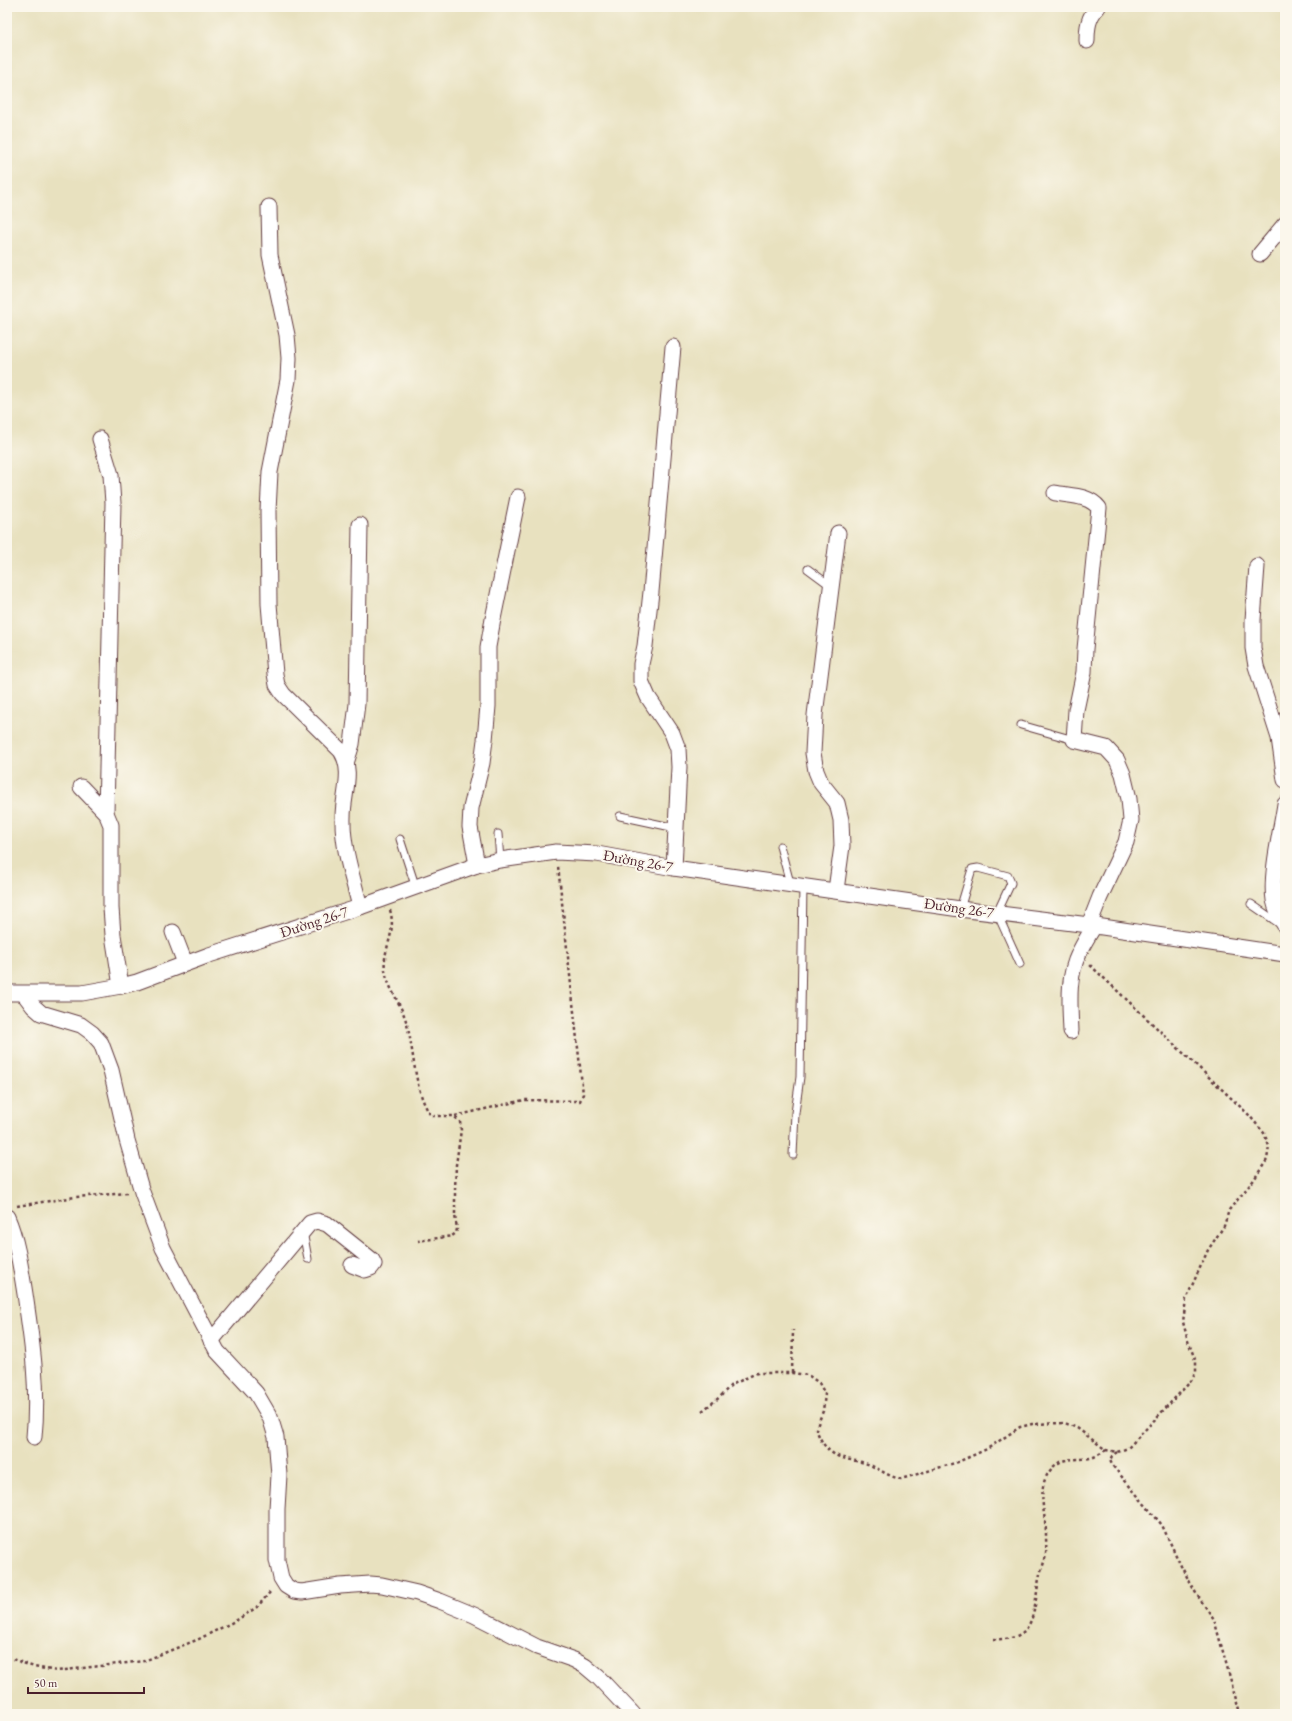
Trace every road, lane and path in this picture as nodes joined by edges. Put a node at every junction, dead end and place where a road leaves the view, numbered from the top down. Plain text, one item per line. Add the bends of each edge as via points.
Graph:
1 (1098, 7) edge
2 (1087, 41) dead end
3 (269, 207) dead end
4 (1285, 224) edge
5 (1260, 254) dead end
6 (673, 347) dead end
7 (100, 439) dead end
8 (1055, 493) dead end
9 (518, 497) dead end
10 (360, 525) dead end
11 (838, 533) dead end
12 (1258, 566) dead end
13 (808, 569) dead end
14 (831, 586) junction
15 (1021, 725) dead end
16 (1074, 740) junction
17 (347, 760) junction
18 (1285, 780) edge
19 (81, 787) dead end
20 (1285, 804) edge
21 (106, 813) junction
22 (620, 816) dead end
23 (676, 828) junction
24 (498, 834) dead end
25 (400, 839) dead end
26 (780, 846) dead end
27 (556, 852) junction
28 (500, 860) junction
29 (477, 865) junction
30 (674, 868) junction
31 (797, 884) junction
32 (1279, 886) edge
33 (416, 888) junction
34 (836, 890) junction
35 (387, 898) junction
36 (1250, 904) dead end
37 (360, 907) junction
38 (960, 909) junction
39 (997, 913) junction
40 (1092, 925) junction
41 (1285, 927) edge
42 (173, 932) dead end
43 (1078, 954) junction
44 (1285, 954) edge
45 (185, 963) junction
46 (1020, 964) dead end
47 (121, 986) junction
48 (7, 993) edge
49 (24, 994) junction
50 (1071, 1031) dead end
51 (454, 1116) junction
52 (793, 1155) dead end
53 (142, 1192) junction
54 (11, 1212) edge
55 (303, 1231) junction
56 (418, 1241) dead end
57 (308, 1259) dead end
58 (352, 1265) dead end
59 (793, 1330) dead end
60 (211, 1341) junction
61 (792, 1372) junction
62 (702, 1411) dead end
63 (34, 1437) dead end
64 (1106, 1450) junction
65 (1117, 1452) junction
66 (281, 1578) junction
67 (993, 1639) dead end
68 (7, 1657) edge
69 (633, 1714) edge
70 (1240, 1714) edge

1 - 2 street via 1090,17
3 - 17 street via 270,255 287,335 289,358 288,380 270,472 268,511 269,604 277,685
4 - 5 street
6 - 23 street via 641,681 678,748
7 - 21 street via 111,475 113,503
8 - 16 street via 1093,501 1099,508 1084,672 1076,710
9 - 29 street via 488,647 485,740 482,763 470,808 470,827
10 - 17 street via 357,704 352,744
11 - 14 street
12 - 18 street via 1253,648 1256,666 1279,738
13 - 14 lane
14 - 34 street via 815,715 813,753 821,782 837,803 841,820 842,846
15 - 16 lane
16 - 40 street via 1106,748 1117,760 1125,780 1131,820 1126,842 1100,896
17 - 37 street via 347,784 342,817 344,841
19 - 21 street
20 - 32 street
21 - 47 street via 111,825 111,908
22 - 23 lane
23 - 30 street
24 - 28 lane
25 - 33 lane
26 - 31 lane
27 - 28 street, Đường 26-7
27 - 30 street, Đường 26-7 via 597,854
27 - 51 path via 582,1098 580,1101 570,1102 524,1100
28 - 29 street, Đường 26-7
29 - 33 street, Đường 26-7
30 - 31 street, Đường 26-7
31 - 34 street, Đường 26-7
31 - 52 lane via 800,1077
32 - 41 street via 1274,900
33 - 35 street, Đường 26-7
34 - 38 street, Đường 26-7
35 - 37 street, Đường 26-7
35 - 51 path via 392,918 392,934 386,953 385,969 389,987 399,1002 406,1021 425,1107 431,1116
36 - 41 lane
37 - 45 street, Đường 26-7
38 - 39 street, Đường 26-7
38 - 39 lane via 972,869 978,868 1008,876 1011,883
39 - 40 street, Đường 26-7
39 - 46 lane
40 - 43 street
40 - 44 street, Đường 26-7
42 - 45 street
43 - 50 street via 1071,981
43 - 65 path via 1248,1114 1264,1133 1269,1146 1267,1160 1229,1210 1224,1226 1208,1250 1186,1299 1183,1322 1196,1362 1196,1372 1191,1381 1128,1448
45 - 47 street, Đường 26-7
47 - 49 street, Đường 26-7 via 82,992
48 - 49 street, Đường 26-7
49 - 53 street via 32,1006 41,1012 81,1025 101,1043 111,1070
51 - 56 path via 460,1122 461,1130 455,1189 458,1229 452,1236
53 - 54 path via 75,1197
53 - 60 street via 163,1248
54 - 63 street via 12,1231 34,1350 37,1401
55 - 57 lane
55 - 58 street via 310,1223 317,1221 328,1224 374,1264 365,1270
55 - 60 street
59 - 61 path
60 - 66 street via 222,1359 256,1393 274,1427 279,1475 276,1538
61 - 62 path via 757,1373 731,1385
61 - 64 path via 808,1375 819,1383 824,1394 823,1411 816,1429 822,1443 832,1453 870,1465 901,1479 958,1462 987,1449 1020,1427 1032,1424 1064,1423 1077,1428
64 - 65 path
64 - 67 path via 1098,1456 1069,1458 1057,1463 1043,1482 1045,1557 1031,1622 1019,1636 1005,1640
65 - 70 path via 1110,1460 1112,1465 1162,1524 1181,1566 1214,1619
66 - 68 path via 257,1607 237,1620 199,1639 144,1661 57,1671 34,1667
66 - 69 street via 290,1589 302,1592 370,1584 397,1588 440,1601 531,1644 585,1666

